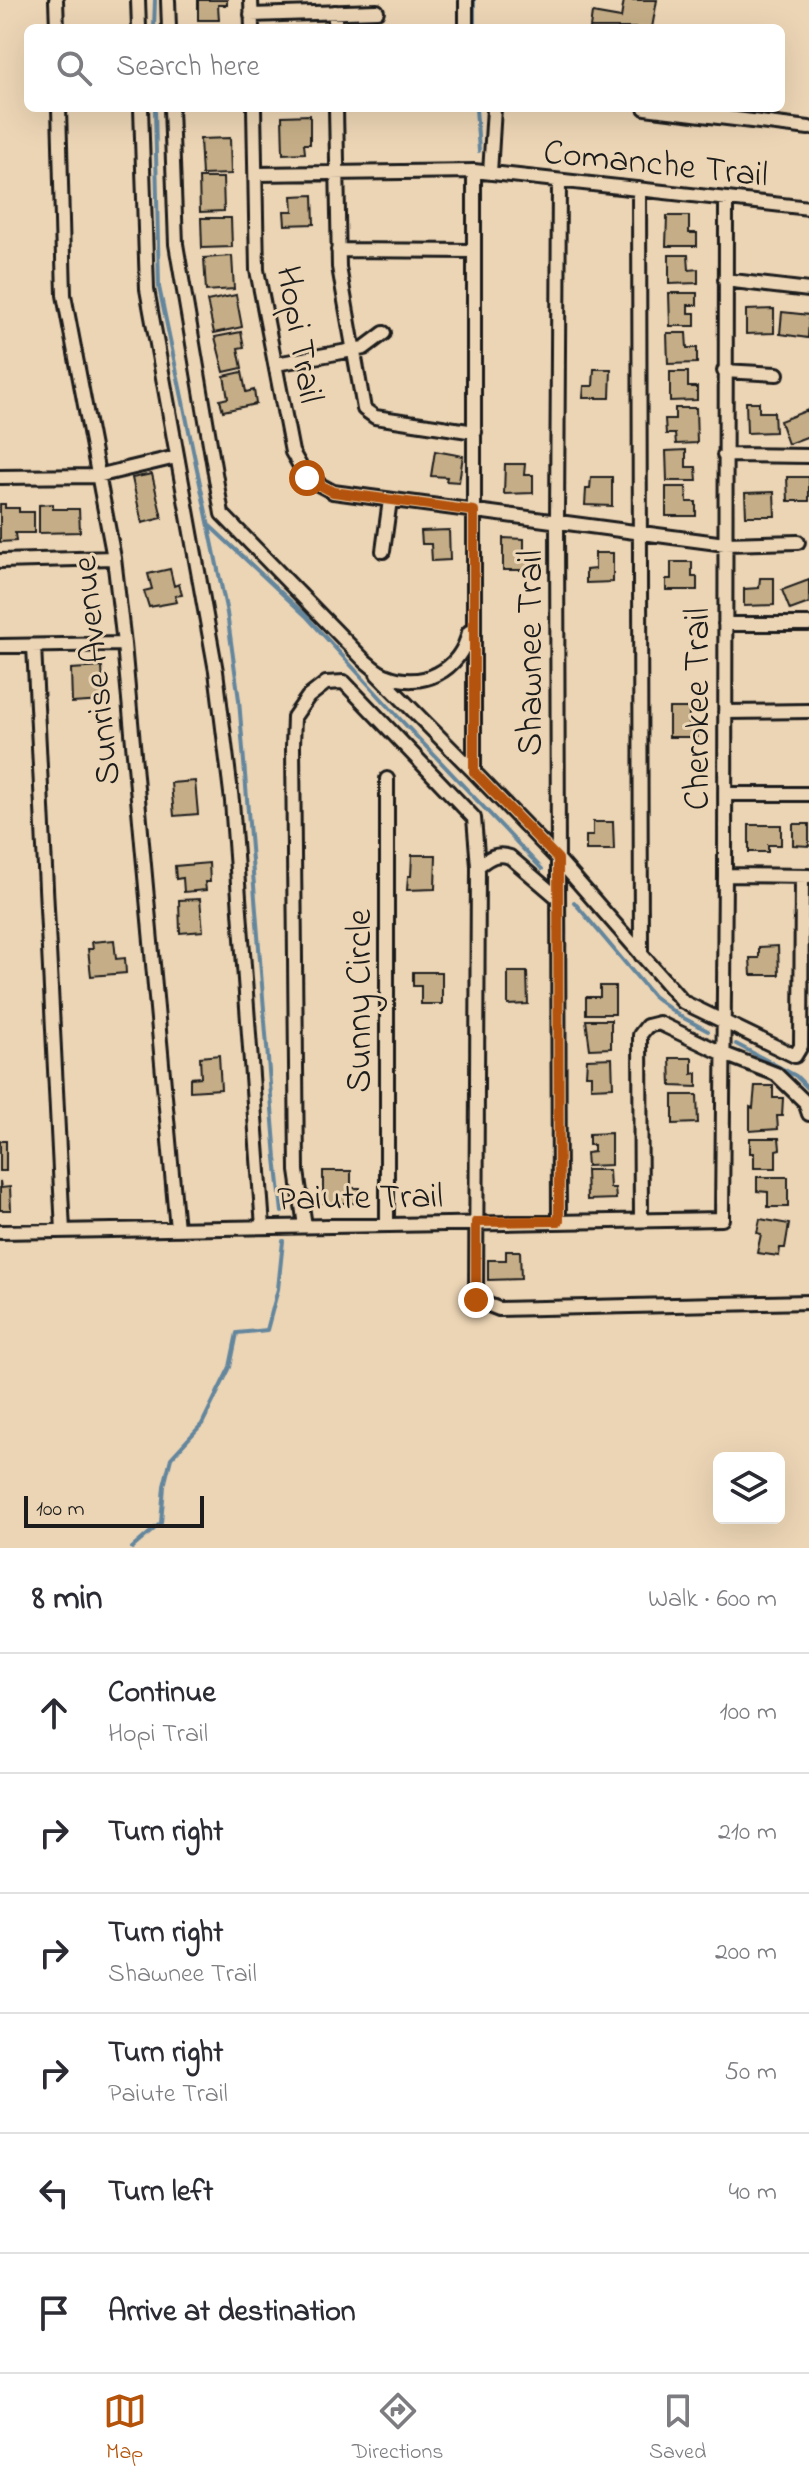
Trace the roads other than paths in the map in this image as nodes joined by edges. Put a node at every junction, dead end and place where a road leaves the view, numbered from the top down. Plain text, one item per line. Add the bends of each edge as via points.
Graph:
1 (56, 0) edge
2 (138, 0) edge
3 (168, 0) edge
4 (251, 0) edge
5 (466, 0) edge
6 (342, 8) edge
7 (377, 11) dead end
8 (252, 22) edge
9 (57, 24) edge
10 (139, 24) edge
11 (169, 24) edge
12 (466, 24) edge
13 (59, 112) edge
14 (141, 112) edge
15 (171, 112) edge
16 (254, 112) edge
17 (336, 112) edge
18 (494, 112) edge
19 (678, 112) edge
20 (809, 128) edge
21 (474, 171) junction
22 (337, 173) junction
23 (490, 173) junction
24 (257, 174) junction
25 (559, 181) junction
26 (639, 189) junction
27 (726, 199) junction
28 (809, 208) edge
29 (338, 250) junction
30 (474, 251) junction
31 (725, 280) junction
32 (809, 290) edge
33 (384, 333) dead end
34 (353, 350) junction
35 (276, 364) junction
36 (724, 371) junction
37 (777, 374) dead end
38 (475, 432) junction
39 (724, 455) junction
40 (809, 456) edge
41 (176, 457) junction
42 (97, 476) junction
43 (0, 477) edge
44 (390, 500) junction
45 (474, 511) junction
46 (557, 521) junction
47 (641, 532) junction
48 (798, 542) dead end
49 (725, 544) junction
50 (383, 551) dead end
51 (114, 558) junction
52 (0, 561) edge
53 (474, 614) junction
54 (725, 624) junction
55 (809, 624) edge
56 (124, 644) junction
57 (0, 646) edge
58 (34, 646) junction
59 (364, 660) junction
60 (809, 711) edge
61 (725, 712) junction
62 (474, 772) junction
63 (387, 779) dead end
64 (725, 794) junction
65 (809, 794) edge
66 (558, 859) junction
67 (478, 866) junction
68 (725, 875) junction
69 (806, 876) edge
70 (558, 898) junction
71 (641, 955) junction
72 (725, 1021) junction
73 (724, 1054) junction
74 (809, 1114) edge
75 (722, 1219) joint
76 (641, 1220) junction
77 (559, 1221) junction
78 (476, 1222) junction
79 (387, 1224) junction
80 (305, 1226) junction
81 (263, 1227) junction
82 (177, 1229) junction
83 (63, 1231) junction
84 (0, 1232) edge
85 (809, 1302) edge

1 - 9 street
2 - 10 street
3 - 11 street
4 - 8 street
5 - 12 street
6 - 7 street
6 - 8 street
13 - 42 street, Sunrise Avenue via 64,295
14 - 41 street via 147,289
15 - 59 street via 176,244 222,514
16 - 24 street, Hopi Trail
17 - 22 street
18 - 23 street
19 - 20 street
21 - 22 street, Comanche Trail
21 - 23 street, Comanche Trail
21 - 30 street
22 - 24 street, Comanche Trail
22 - 29 street
23 - 25 street, Comanche Trail
24 - 35 street, Hopi Trail via 257,270
25 - 26 street, Comanche Trail
25 - 46 street, Shawnee Trail
26 - 27 street, Comanche Trail
26 - 47 street
27 - 28 street, Comanche Trail
27 - 31 street, Cherokee Trail
29 - 30 street
29 - 34 street
30 - 38 street
31 - 32 street
31 - 36 street, Cherokee Trail
33 - 34 street
34 - 35 street
34 - 38 street via 364,409 375,417
35 - 44 street, Hopi Trail via 292,452 307,478 333,492
36 - 37 street
36 - 39 street, Cherokee Trail
38 - 45 street
39 - 40 street
39 - 49 street, Cherokee Trail
41 - 42 street
41 - 81 street via 216,671 232,801
42 - 43 street
42 - 51 street, Sunrise Avenue
44 - 45 street, Hopi Trail
44 - 50 street
45 - 46 street, Hopi Trail
45 - 53 street
46 - 47 street, Hopi Trail
46 - 66 street, Shawnee Trail
47 - 49 street, Hopi Trail
47 - 71 street
48 - 49 street, Hopi Trail
49 - 54 street, Cherokee Trail
51 - 52 street
51 - 56 street, Sunrise Avenue
53 - 59 street via 466,647 432,678 384,674
53 - 62 street
54 - 55 street
54 - 61 street, Cherokee Trail
56 - 58 street
56 - 82 street, Sunrise Avenue
57 - 58 street
58 - 83 street
59 - 62 street
60 - 61 street
61 - 64 street, Cherokee Trail
62 - 66 street
63 - 79 street, Sunny Circle
64 - 65 street
64 - 68 street, Cherokee Trail
66 - 70 street, Shawnee Trail
66 - 71 street
67 - 70 street via 500,854 510,857
67 - 78 street
67 - 80 street via 474,818 344,682 326,683 308,697 294,717 293,746 297,1171
68 - 69 street
68 - 72 street, Cherokee Trail
69 - 72 street via 801,1046 795,1056
70 - 77 street, Shawnee Trail
71 - 72 street via 683,1002
72 - 73 street, Cherokee Trail
73 - 74 street via 776,1074 805,1102
73 - 75 street, Cherokee Trail
73 - 76 street via 659,1023 640,1035
75 - 76 street, Paiute Trail
76 - 77 street, Paiute Trail
77 - 78 street, Paiute Trail
78 - 79 street, Paiute Trail
78 - 85 street via 476,1300 499,1309
79 - 80 street, Paiute Trail
80 - 81 street, Paiute Trail
81 - 82 street, Paiute Trail
82 - 83 street, Paiute Trail
83 - 84 street, Paiute Trail

